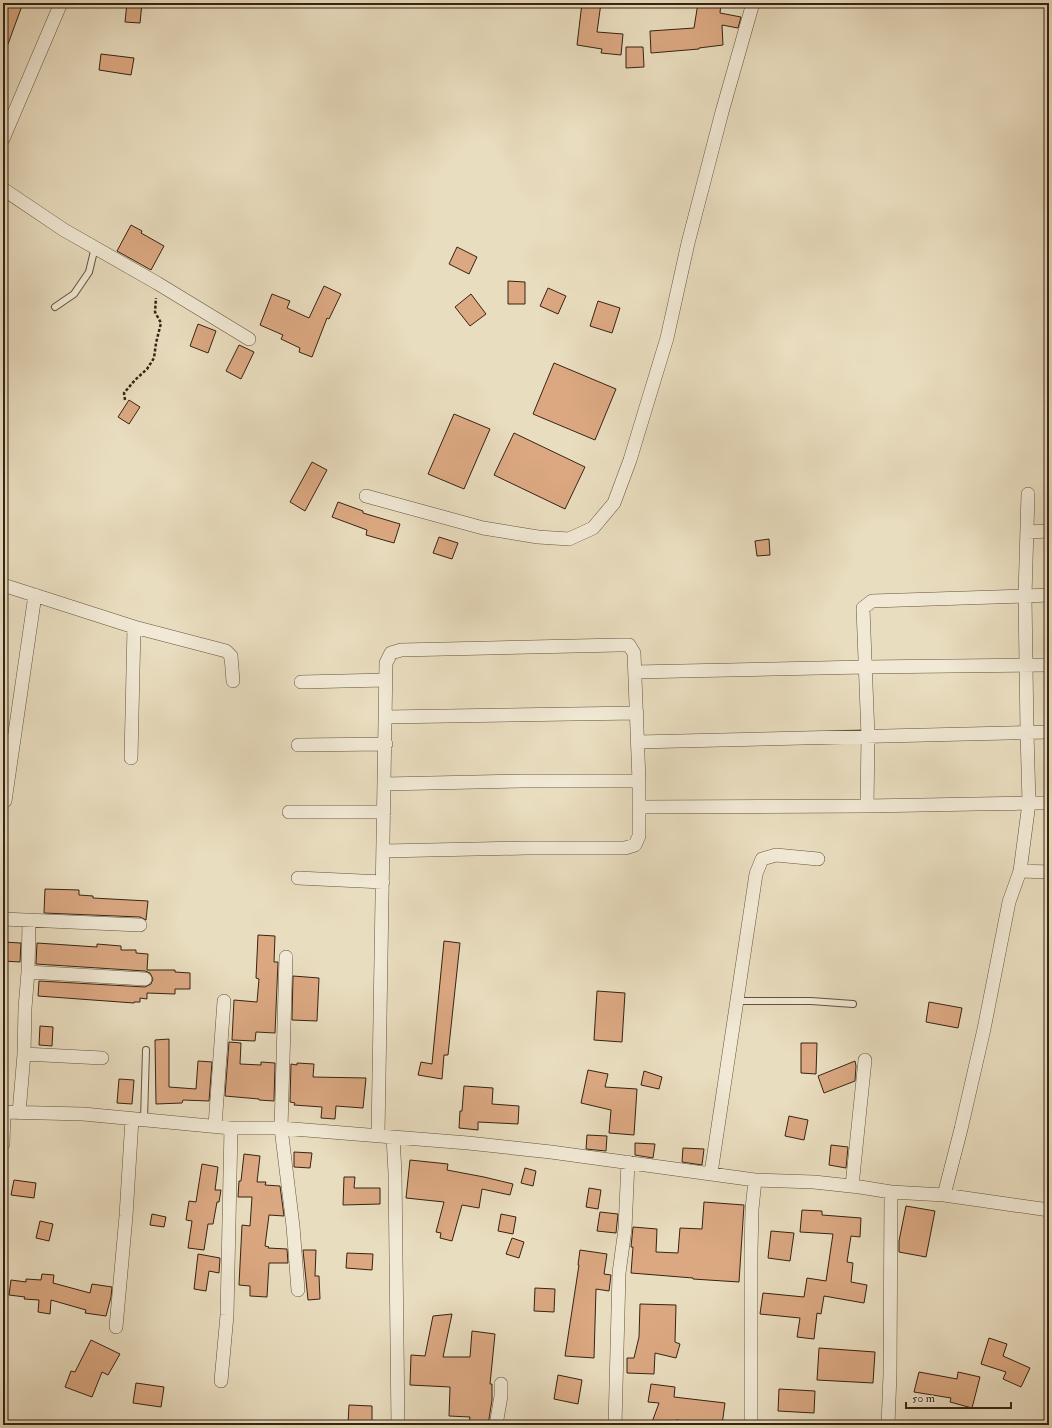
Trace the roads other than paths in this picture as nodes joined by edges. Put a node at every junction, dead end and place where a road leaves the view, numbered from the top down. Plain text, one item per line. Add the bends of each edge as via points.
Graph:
1 (61, 3) edge
2 (753, 3) edge
3 (3, 140) edge
4 (3, 189) edge
5 (95, 247) junction
6 (55, 308) dead end
7 (249, 339) dead end
8 (1028, 494) dead end
9 (366, 496) dead end
10 (1049, 531) edge
11 (1027, 532) junction
12 (3, 585) edge
13 (35, 595) junction
14 (1049, 595) edge
15 (1026, 596) junction
16 (134, 627) junction
17 (1026, 665) junction
18 (1049, 665) edge
19 (865, 667) junction
20 (635, 672) junction
21 (386, 680) junction
22 (233, 681) dead end
23 (301, 682) dead end
24 (637, 713) junction
25 (386, 717) junction
26 (1027, 732) junction
27 (1049, 732) edge
28 (868, 736) junction
29 (638, 742) junction
30 (298, 744) dead end
31 (386, 744) junction
32 (131, 758) dead end
33 (639, 781) junction
34 (385, 784) junction
35 (5, 801) dead end
36 (1030, 803) junction
37 (1049, 803) edge
38 (867, 806) junction
39 (639, 807) junction
40 (288, 812) dead end
41 (384, 812) junction
42 (384, 851) junction
43 (818, 858) dead end
44 (1020, 872) junction
45 (1049, 872) edge
46 (298, 878) dead end
47 (383, 882) junction
48 (3, 919) edge
49 (29, 921) junction
50 (140, 925) dead end
51 (286, 956) dead end
52 (28, 972) junction
53 (145, 979) dead end
54 (224, 1001) dead end
55 (737, 1001) junction
56 (853, 1004) dead end
57 (146, 1050) dead end
58 (24, 1054) junction
59 (102, 1058) dead end
60 (865, 1060) dead end
61 (4, 1112) edge
62 (20, 1113) junction
63 (138, 1119) junction
64 (215, 1126) junction
65 (231, 1128) junction
66 (281, 1128) junction
67 (378, 1135) junction
68 (393, 1137) junction
69 (3, 1144) edge
70 (628, 1162) junction
71 (711, 1174) junction
72 (755, 1180) junction
73 (852, 1186) junction
74 (891, 1192) junction
75 (944, 1195) junction
76 (1049, 1210) edge
77 (298, 1290) dead end
78 (116, 1327) dead end
79 (221, 1381) dead end
80 (501, 1384) dead end
81 (398, 1425) edge
82 (496, 1425) edge
83 (615, 1425) edge
84 (751, 1425) edge
85 (888, 1425) edge

1 - 3 street
2 - 9 street via 722,112 666,338 630,460 614,503 593,528 569,538 538,537 483,528
4 - 5 street via 64,230
5 - 6 lane via 89,272 74,294
5 - 7 street
8 - 11 street
10 - 11 street
11 - 15 street
12 - 13 street
13 - 16 street
13 - 35 street
14 - 15 street
15 - 17 street
15 - 19 street via 872,601 863,608
16 - 22 street via 226,650 231,656
16 - 32 street
17 - 18 street
17 - 19 street
17 - 26 street
19 - 20 street
19 - 28 street
20 - 21 street via 634,653 629,645 401,650 391,652 386,663
20 - 24 street
21 - 23 street
21 - 25 street
24 - 25 street
24 - 29 street
25 - 31 street
26 - 27 street
26 - 28 street
26 - 36 street
28 - 29 street
28 - 38 street
29 - 33 street
30 - 31 street
31 - 34 street
33 - 34 street
33 - 39 street
34 - 41 street
36 - 37 street
36 - 38 street
36 - 44 street
38 - 39 street
39 - 42 street via 639,836 635,845 625,848
40 - 41 street
41 - 42 street
42 - 47 street
43 - 55 street via 776,855 762,859 756,874
44 - 45 street
44 - 75 street via 1008,902 984,1029
46 - 47 street
47 - 67 street
48 - 49 street
49 - 50 street
49 - 52 street
51 - 66 street
52 - 53 street
52 - 58 street
54 - 64 street
55 - 56 lane
55 - 71 street
57 - 63 lane
58 - 59 street
58 - 62 street
60 - 73 street
61 - 62 street
61 - 69 street
62 - 63 street via 83,1114
63 - 64 street
63 - 78 street
64 - 65 street
65 - 66 street
65 - 79 street via 227,1315
66 - 67 street
66 - 77 street
67 - 68 street
68 - 70 street via 468,1142
68 - 81 street
70 - 71 street
70 - 83 street via 625,1229 619,1273
71 - 72 street
72 - 73 street
72 - 84 street via 751,1251
73 - 74 street
74 - 75 street
74 - 85 street
75 - 76 street
80 - 82 street

